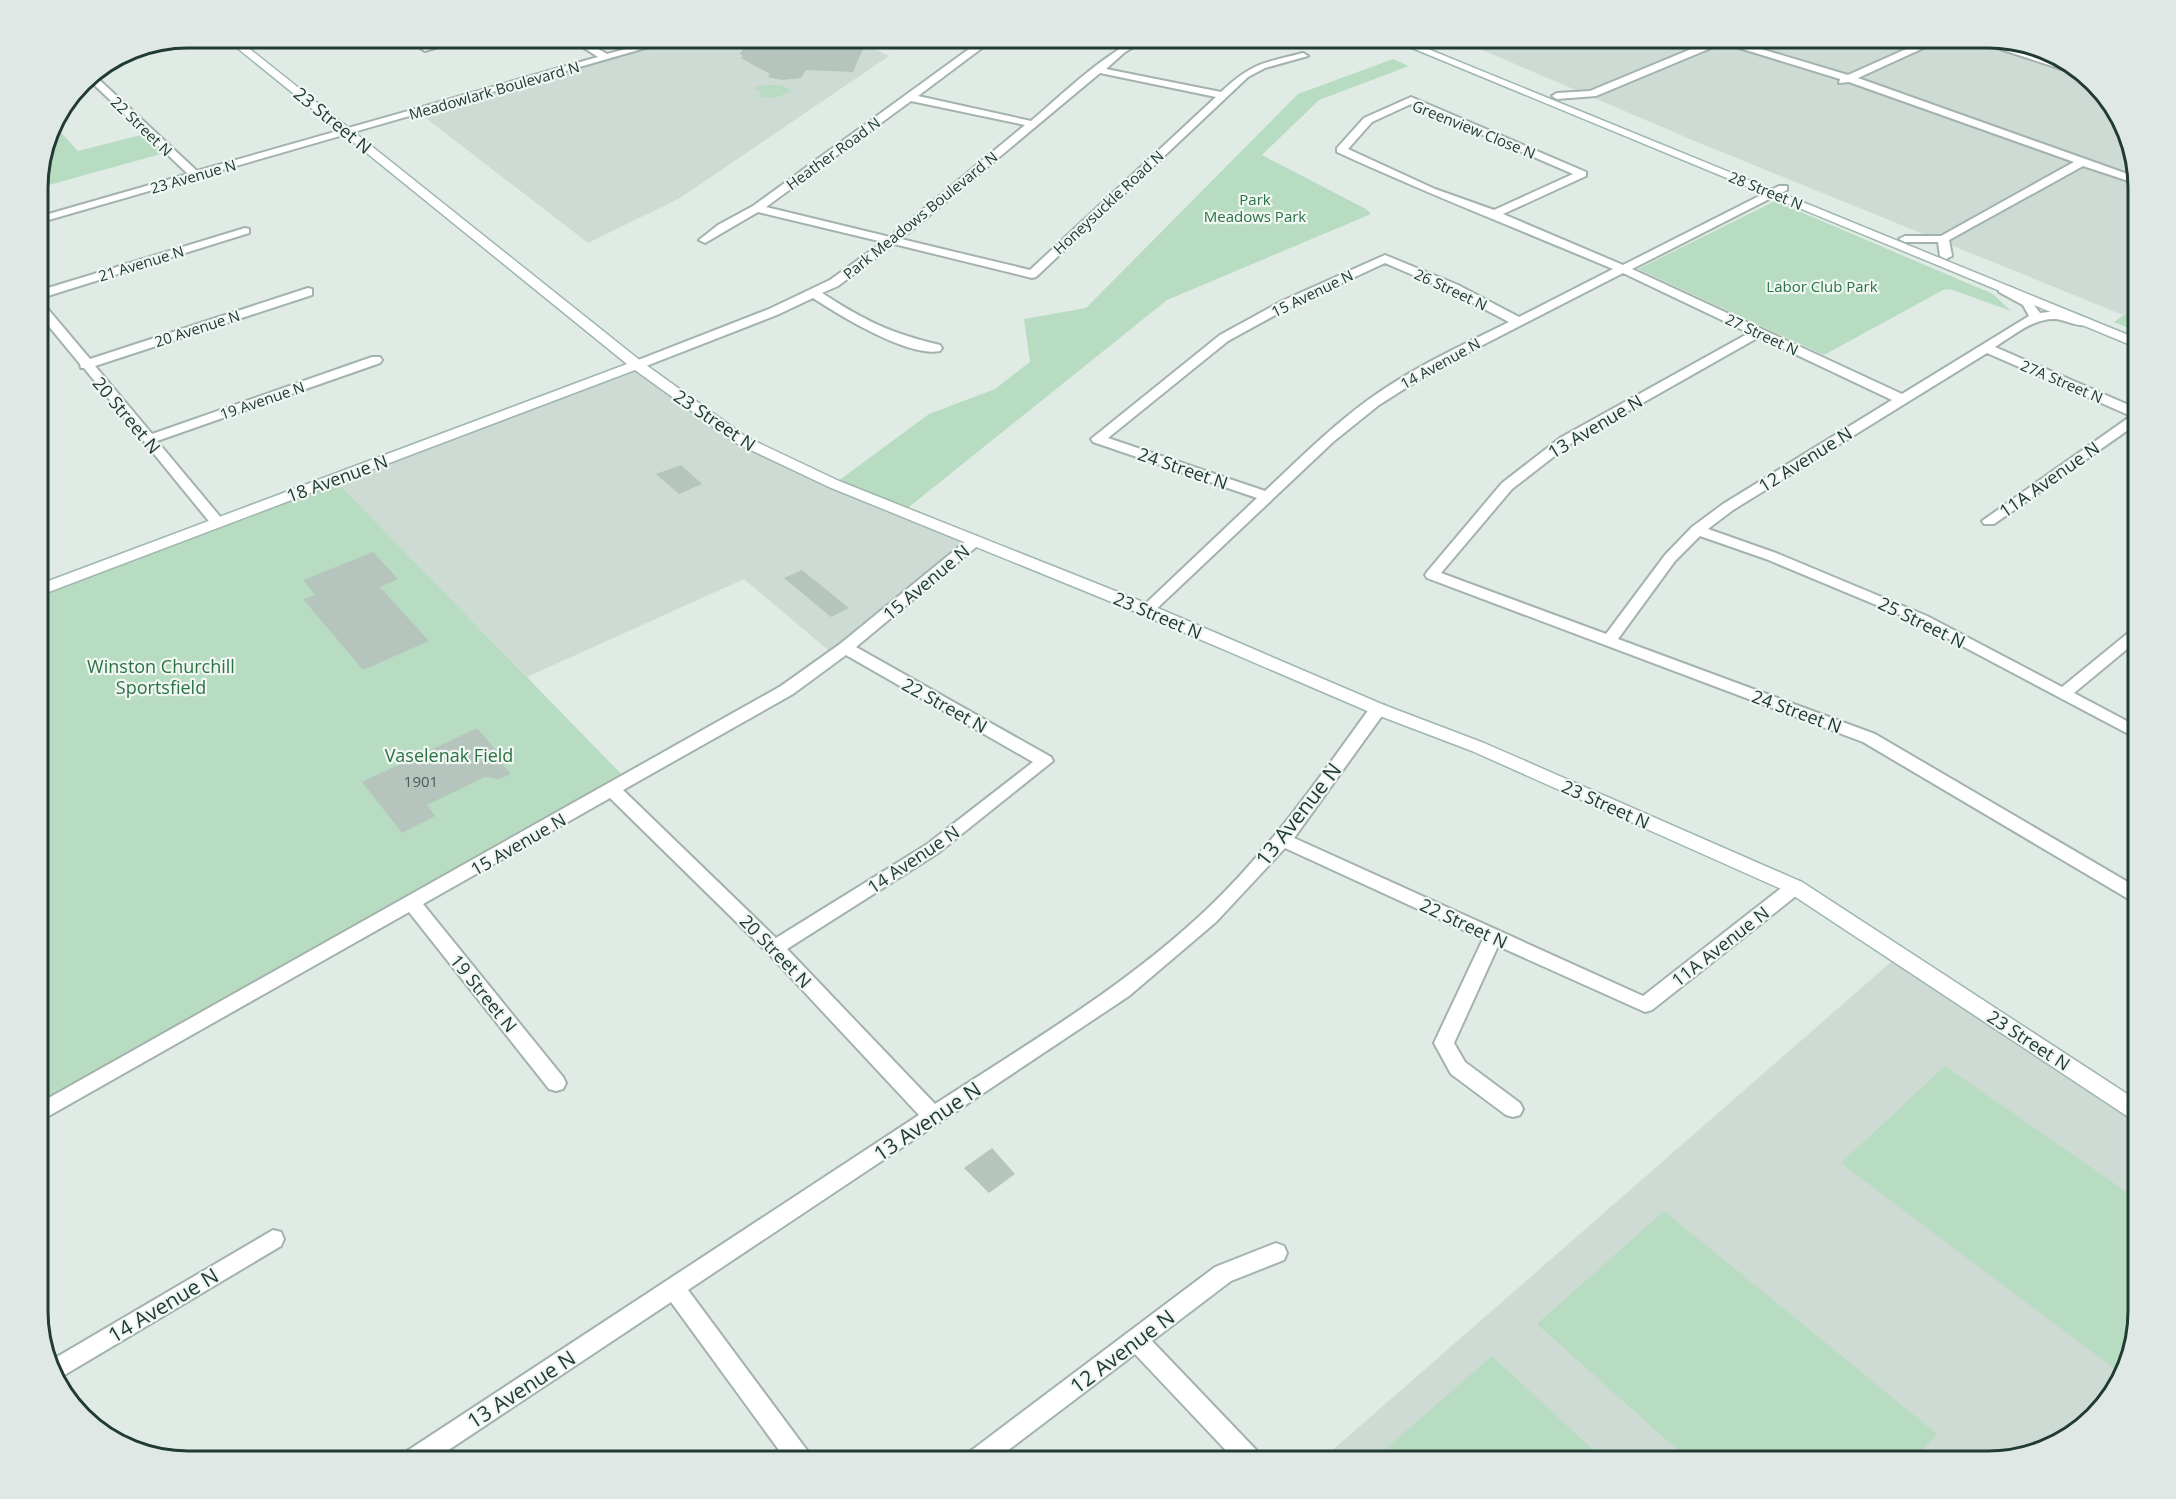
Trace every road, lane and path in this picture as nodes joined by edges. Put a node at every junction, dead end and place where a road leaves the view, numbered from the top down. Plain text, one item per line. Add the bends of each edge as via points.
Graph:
1 (243, 48) edge
2 (590, 48) edge
3 (638, 48) edge
4 (977, 48) edge
5 (1126, 48) edge
6 (1418, 48) edge
7 (1444, 48) edge
8 (1698, 48) edge
9 (1746, 48) edge
10 (1916, 48) edge
11 (2004, 49) edge
12 (1303, 56) dead end
13 (605, 57) junction
14 (2054, 65) edge
15 (1098, 70) junction
16 (1844, 80) junction
17 (97, 82) edge
18 (1592, 94) junction
19 (1221, 95) junction
20 (1557, 96) junction
21 (909, 97) junction
22 (1587, 109) junction
23 (1032, 124) junction
24 (348, 132) junction
25 (2077, 164) junction
26 (195, 175) junction
27 (2127, 178) edge
28 (2128, 185) edge
29 (1779, 191) junction
30 (757, 208) junction
31 (1494, 214) junction
32 (48, 217) edge
33 (245, 231) dead end
34 (1905, 239) junction
35 (1943, 239) junction
36 (705, 240) dead end
37 (893, 240) junction
38 (1946, 256) junction
39 (1385, 259) joint
40 (1623, 269) junction
41 (2000, 288) junction
42 (48, 292) edge
43 (308, 292) dead end
44 (815, 294) junction
45 (2036, 317) junction
46 (48, 318) edge
47 (1517, 321) junction
48 (2088, 323) junction
49 (2128, 330) edge
50 (1758, 333) junction
51 (2128, 339) edge
52 (936, 348) dead end
53 (1986, 348) junction
54 (376, 360) dead end
55 (85, 365) junction
56 (637, 365) junction
57 (1901, 399) junction
58 (2128, 411) edge
59 (2128, 424) edge
60 (1098, 439) joint
61 (148, 440) junction
62 (1268, 497) junction
63 (1989, 520) dead end
64 (217, 522) junction
65 (1697, 530) junction
66 (976, 540) junction
67 (1432, 575) joint
68 (48, 587) edge
69 (1147, 610) junction
70 (1609, 641) junction
71 (2128, 641) edge
72 (845, 648) junction
73 (2063, 694) junction
74 (1378, 709) junction
75 (2128, 728) edge
76 (1045, 761) joint
77 (613, 790) junction
78 (1283, 840) junction
79 (1795, 887) junction
80 (2128, 890) edge
81 (412, 903) junction
82 (1493, 936) junction
83 (775, 948) junction
84 (1646, 1005) joint
85 (556, 1083) dead end
86 (2128, 1105) edge
87 (48, 1108) edge
88 (1513, 1109) dead end
89 (934, 1117) junction
90 (273, 1239) dead end
91 (1275, 1253) dead end
92 (674, 1288) junction
93 (1136, 1340) junction
94 (60, 1367) edge
95 (427, 1451) edge
96 (794, 1451) edge
97 (989, 1451) edge
98 (1241, 1451) edge

1 - 24 street, 23 Street N
2 - 13 street
3 - 13 street, Meadowlark Boulevard N
4 - 21 street, Heather Road N
5 - 15 street, Park Meadows Boulevard N
6 - 29 street, 28 Street N
7 - 20 street, 28 Street N
8 - 18 street
9 - 16 street
10 - 16 street
11 - 14 street
12 - 19 street, Honeysuckle Road N via 1252,70
13 - 24 street, Meadowlark Boulevard N
15 - 19 street
15 - 23 street, Park Meadows Boulevard N
16 - 25 street
17 - 26 street, 22 Street N
18 - 20 street
18 - 22 street
19 - 37 street, Honeysuckle Road N via 1032,274
20 - 22 street, 28 Street N
21 - 23 street
21 - 30 street, Heather Road N
22 - 29 street, 28 Street N
23 - 37 street, Park Meadows Boulevard N
24 - 26 street, 23 Avenue N
24 - 56 street, 23 Street N
25 - 27 street
25 - 28 street
25 - 35 street
26 - 32 street, 23 Avenue N
29 - 34 street, 28 Street N
29 - 40 street, 14 Avenue N
29 - 41 street, 28 Street N
30 - 36 street, Heather Road N
30 - 37 street, Heather Road N
31 - 31 street, Greenview Close N via 1431,191 1341,150 1368,120 1410,100 1582,174
31 - 40 street, Greenview Close N
33 - 42 street, 21 Avenue N
34 - 35 street
34 - 38 street, 28 Street N
35 - 38 street
37 - 44 street, Park Meadows Boulevard N
38 - 49 street, 28 Street N
39 - 47 street, 26 Street N via 1454,288
39 - 60 street, 15 Avenue N via 1286,304 1224,338
40 - 47 street, 14 Avenue N
40 - 50 street, 27 Street N
41 - 45 street via 2027,303
41 - 48 street, 28 Street N
43 - 55 street, 20 Avenue N
44 - 52 street via 880,334
44 - 56 street, Park Meadows Boulevard N
45 - 48 street via 2058,315
45 - 53 street, 12 Avenue N
46 - 55 street, 20 Street N
47 - 62 street, 14 Avenue N via 1429,367 1374,402
48 - 51 street, 28 Street N
50 - 57 street, 27 Street N
50 - 67 street, 13 Avenue N via 1584,430 1536,462 1507,486
53 - 57 street, 12 Avenue N
53 - 58 street, 27A Street N
54 - 61 street, 19 Avenue N
55 - 61 street, 20 Street N
56 - 64 street, 18 Avenue N
56 - 66 street, 23 Street N via 759,450
57 - 65 street, 12 Avenue N
59 - 63 street, 11A Avenue N
60 - 62 street, 24 Street N
61 - 64 street, 20 Street N
62 - 69 street, 14 Avenue N
64 - 68 street, 18 Avenue N
65 - 70 street, 12 Avenue N via 1670,558
65 - 73 street, 25 Street N via 1771,556 1922,619
66 - 69 street, 23 Street N
66 - 72 street, 15 Avenue N
67 - 70 street, 24 Street N
69 - 74 street, 23 Street N
70 - 80 street, 24 Street N via 1869,738
71 - 73 street
72 - 76 street, 22 Street N
72 - 77 street, 15 Avenue N via 788,690
73 - 75 street, 25 Street N
74 - 78 street, 13 Avenue N
74 - 79 street, 23 Street N via 1478,747
76 - 83 street, 14 Avenue N via 932,849
77 - 81 street, 15 Avenue N
77 - 83 street, 20 Street N
78 - 82 street, 22 Street N
78 - 89 street, 13 Avenue N via 1210,917 1122,991
79 - 84 street, 11A Avenue N
79 - 86 street, 23 Street N
81 - 85 street, 19 Street N
81 - 87 street, 15 Avenue N
82 - 84 street, 22 Street N
82 - 88 street via 1444,1043 1458,1068
83 - 89 street, 20 Street N
89 - 92 street, 13 Avenue N
90 - 94 street, 14 Avenue N
91 - 93 street, 12 Avenue N via 1223,1274
92 - 95 street, 13 Avenue N
92 - 96 street
93 - 97 street, 12 Avenue N
93 - 98 street

